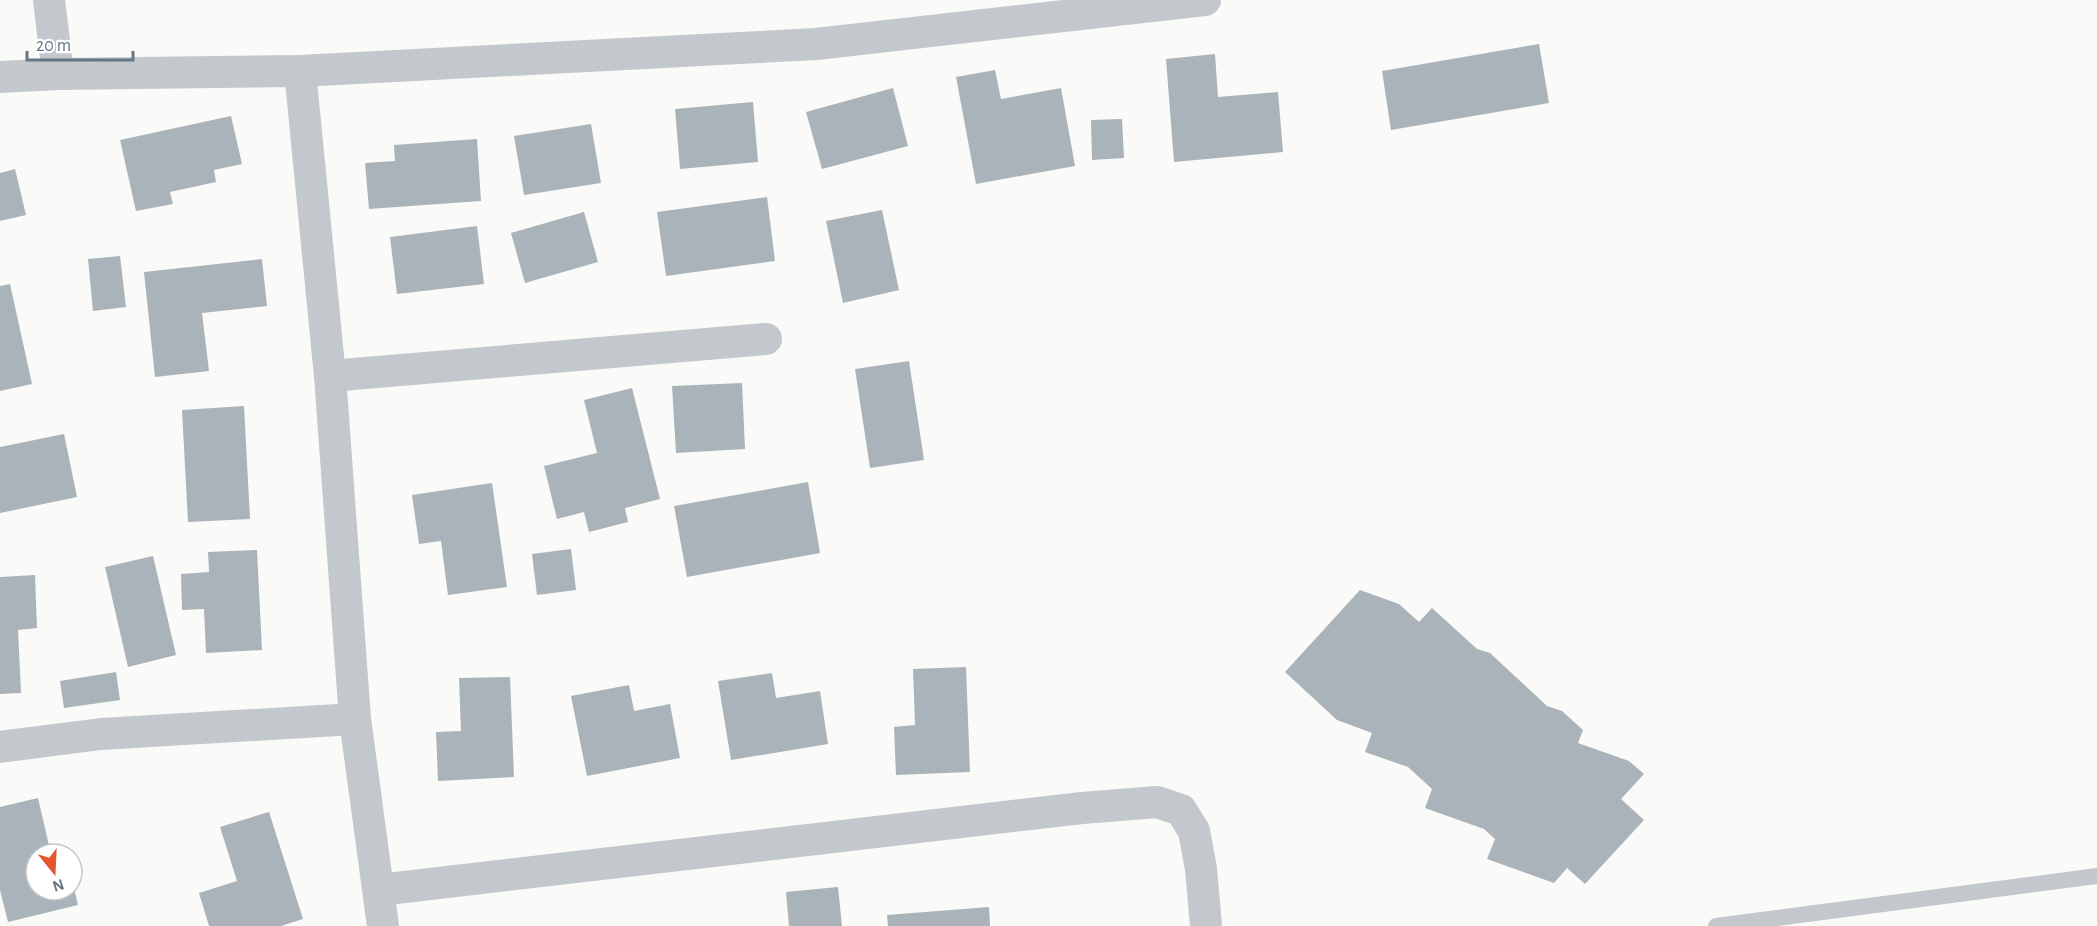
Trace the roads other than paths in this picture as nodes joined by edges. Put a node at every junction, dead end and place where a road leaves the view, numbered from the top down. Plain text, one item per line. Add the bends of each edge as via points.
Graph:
1 (49, 0) edge
2 (1205, 0) edge
3 (300, 71) junction
4 (58, 74) junction
5 (0, 77) edge
6 (766, 339) dead end
7 (330, 376) junction
8 (355, 720) junction
9 (0, 747) edge
10 (2097, 876) edge
11 (379, 890) junction
12 (383, 926) edge
13 (1206, 926) edge
14 (1716, 926) edge

1 - 4 street
2 - 3 street via 816,44
3 - 4 street
3 - 7 street
4 - 5 street
6 - 7 street
7 - 8 street
8 - 9 street via 101,734
8 - 11 street
10 - 14 lane
11 - 12 street
11 - 13 street via 1157,802 1181,810 1194,831

